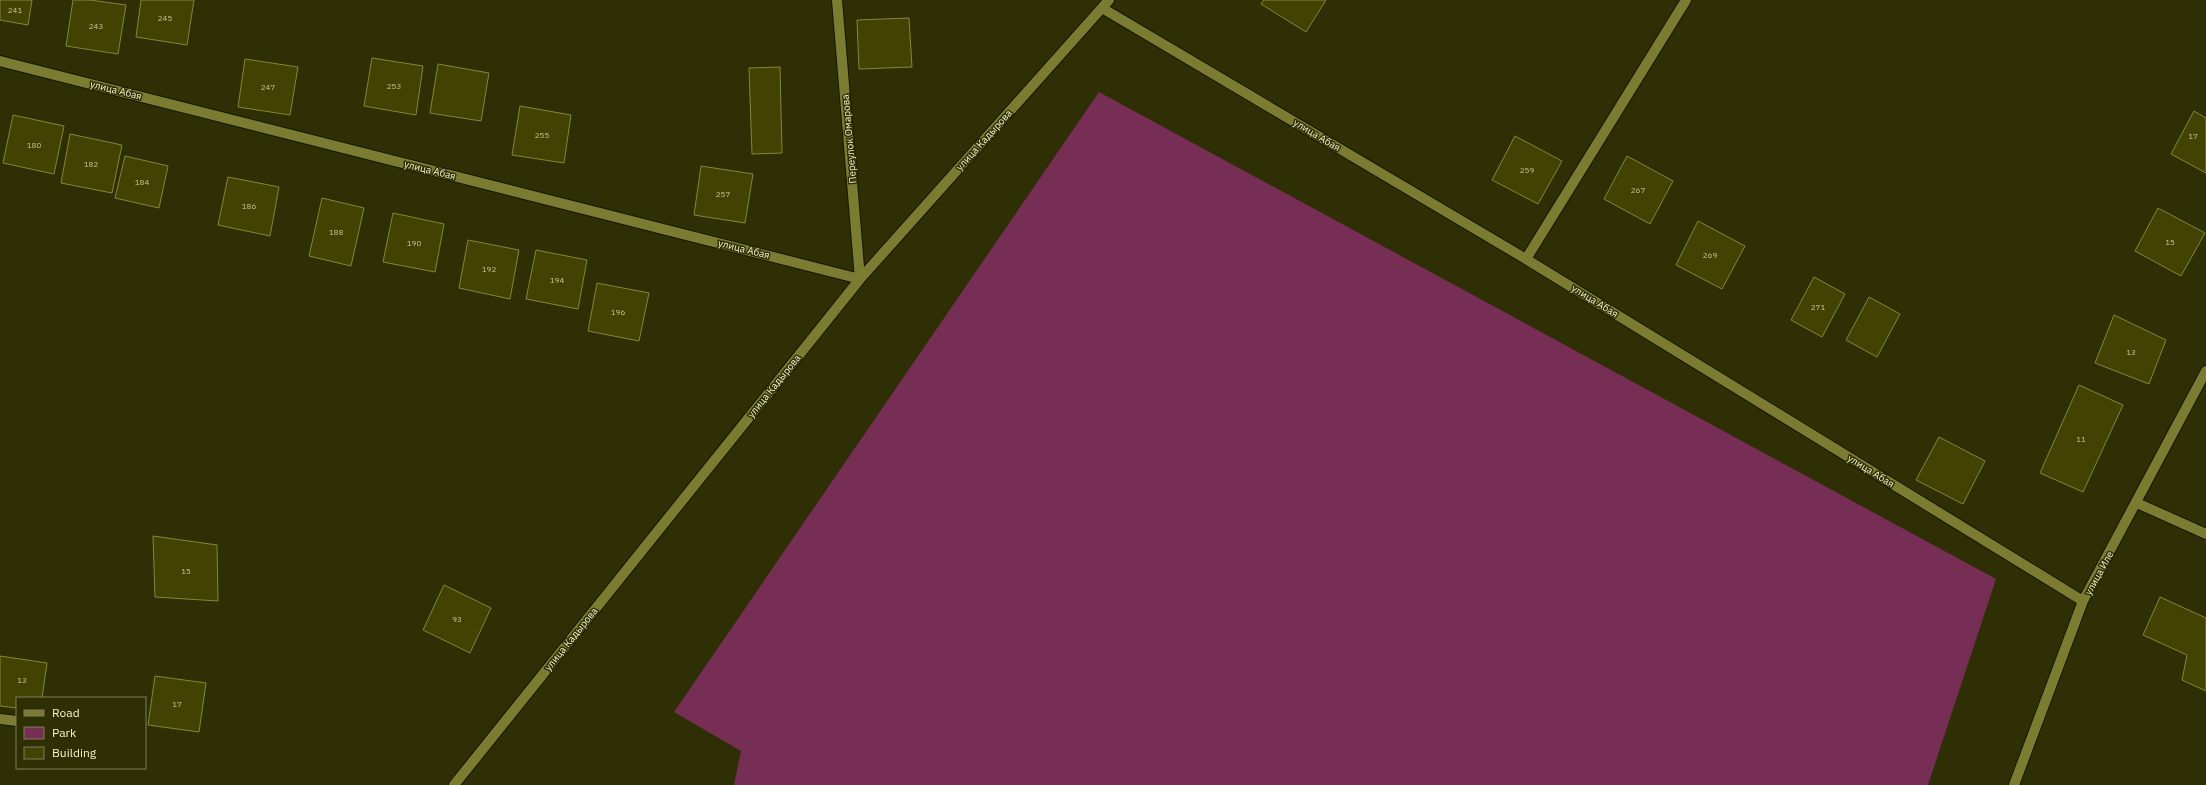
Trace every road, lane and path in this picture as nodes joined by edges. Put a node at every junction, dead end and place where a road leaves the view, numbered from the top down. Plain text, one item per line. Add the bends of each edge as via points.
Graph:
1 (837, 0) edge
2 (1109, 0) edge
3 (1686, 0) edge
4 (1102, 8) junction
5 (0, 61) edge
6 (1526, 259) junction
7 (860, 279) junction
8 (2206, 371) edge
9 (2136, 503) junction
10 (2206, 534) edge
11 (2083, 601) junction
12 (0, 719) edge
13 (16, 721) edge
14 (454, 785) edge
15 (2014, 785) edge

1 - 7 street, Переулок Омарова
2 - 4 street, улица Кадырова
3 - 6 street
4 - 6 street, улица Абая
4 - 7 street, улица Кадырова
5 - 7 street, улица Абая
6 - 11 street, улица Абая
7 - 14 street, улица Кадырова
8 - 9 street, улица Иле
9 - 10 street
9 - 11 street, улица Иле
11 - 15 street, улица Иле
12 - 13 street

